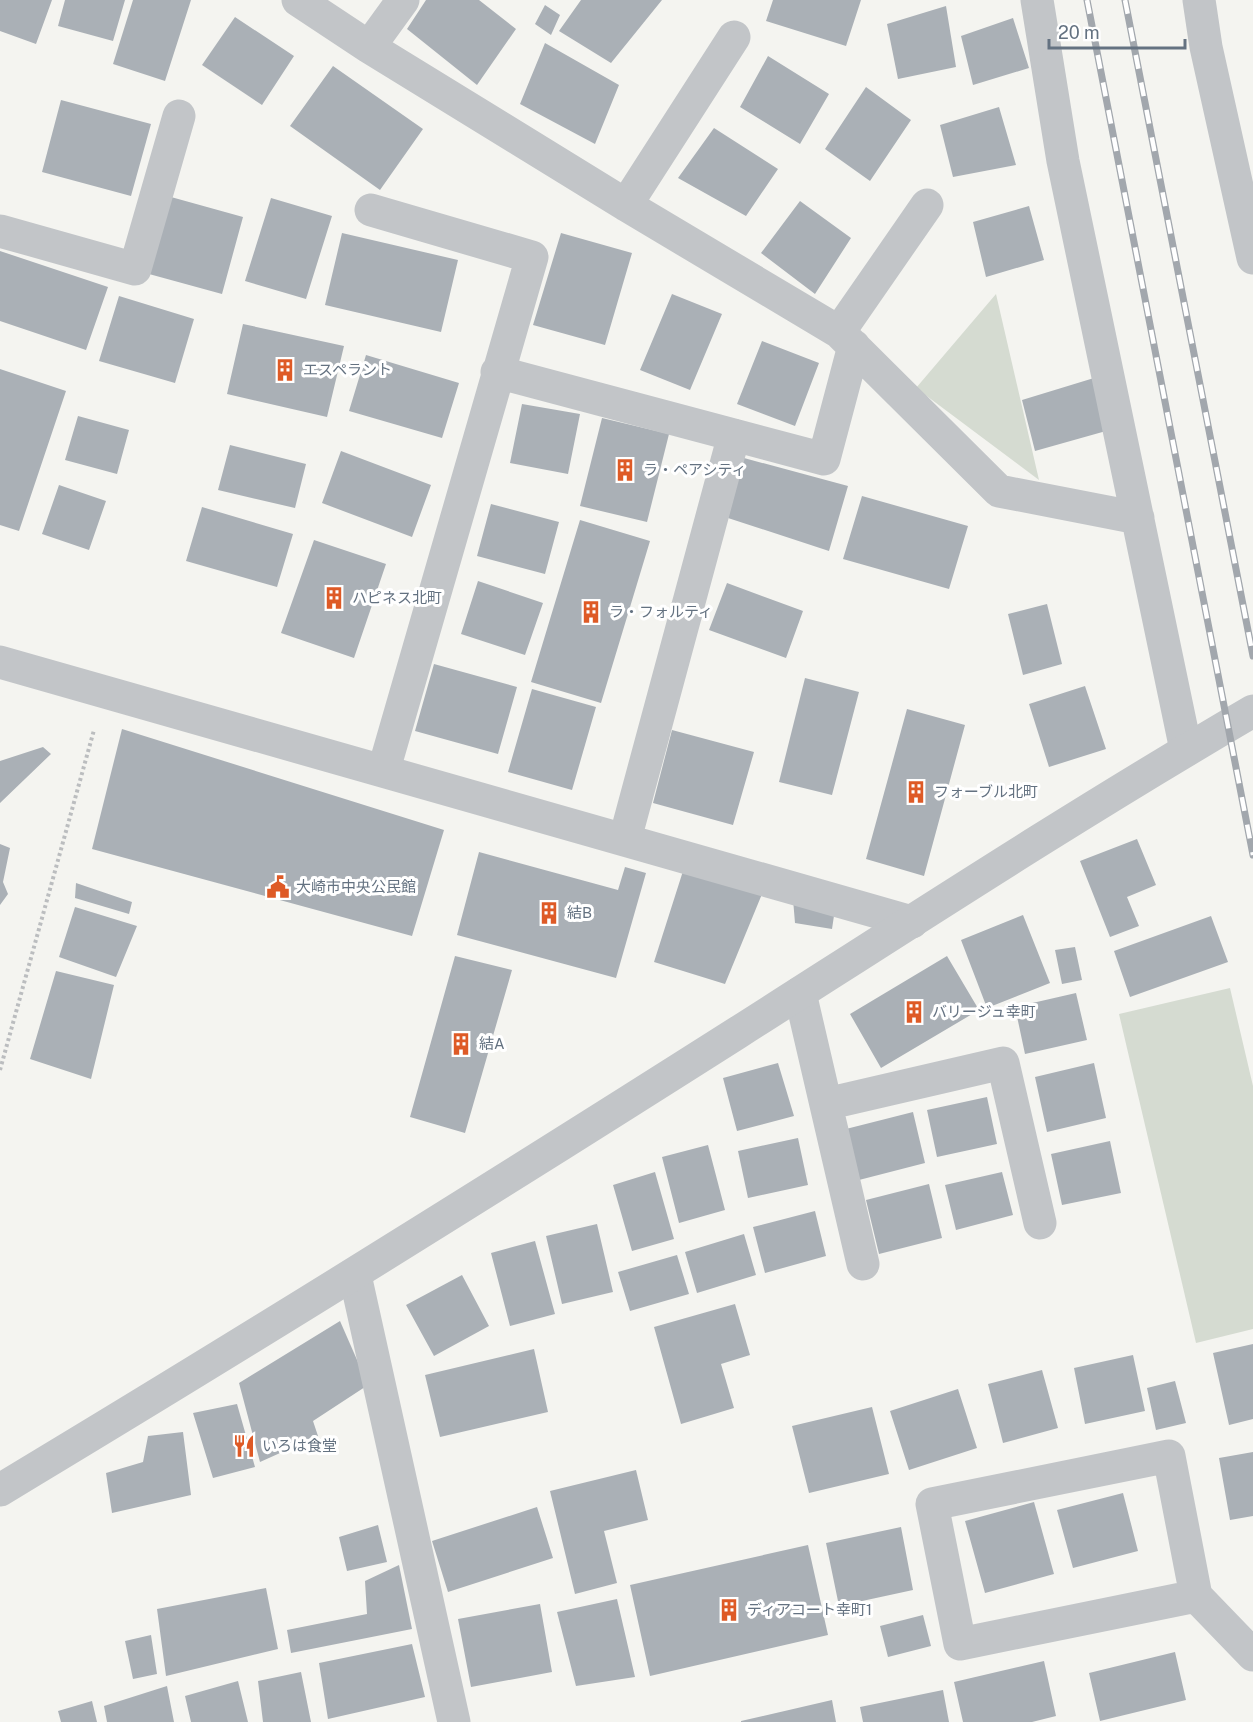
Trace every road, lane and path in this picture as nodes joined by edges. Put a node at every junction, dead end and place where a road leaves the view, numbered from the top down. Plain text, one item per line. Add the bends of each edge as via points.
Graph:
1 (298, 0) edge
2 (402, 0) edge
3 (1037, 0) edge
4 (1199, 0) edge
5 (734, 37) dead end
6 (369, 47) junction
7 (179, 116) dead end
8 (626, 205) junction
9 (927, 205) dead end
10 (371, 210) dead end
11 (0, 231) edge
12 (1253, 258) edge
13 (847, 339) junction
14 (497, 372) junction
15 (734, 435) junction
16 (1138, 519) junction
17 (0, 662) edge
18 (104, 693) junction
19 (1253, 711) edge
20 (1186, 750) junction
21 (384, 770) junction
22 (625, 839) junction
23 (912, 922) junction
24 (800, 993) junction
25 (0, 1070) edge
26 (825, 1104) junction
27 (1040, 1223) dead end
28 (863, 1264) dead end
29 (355, 1275) junction
30 (7, 1480) edge
31 (1196, 1596) junction
32 (1253, 1655) edge
33 (454, 1722) edge

1 - 6 street
2 - 6 street
3 - 16 street via 1063,161
4 - 12 street
5 - 8 street
6 - 8 street
7 - 11 street via 135,269
8 - 13 street
9 - 13 street
10 - 14 street via 532,256
13 - 15 street via 824,459
13 - 16 street via 999,491
14 - 15 street
14 - 21 street
15 - 22 street
16 - 20 street
17 - 18 street
18 - 21 street
18 - 25 path
19 - 20 street
20 - 23 street
21 - 22 street
22 - 23 street
23 - 24 street
24 - 26 street
24 - 29 street
26 - 27 street via 1003,1063
26 - 28 street
29 - 30 street
29 - 33 street
31 - 31 street via 960,1644 932,1504 1169,1456
31 - 32 street

